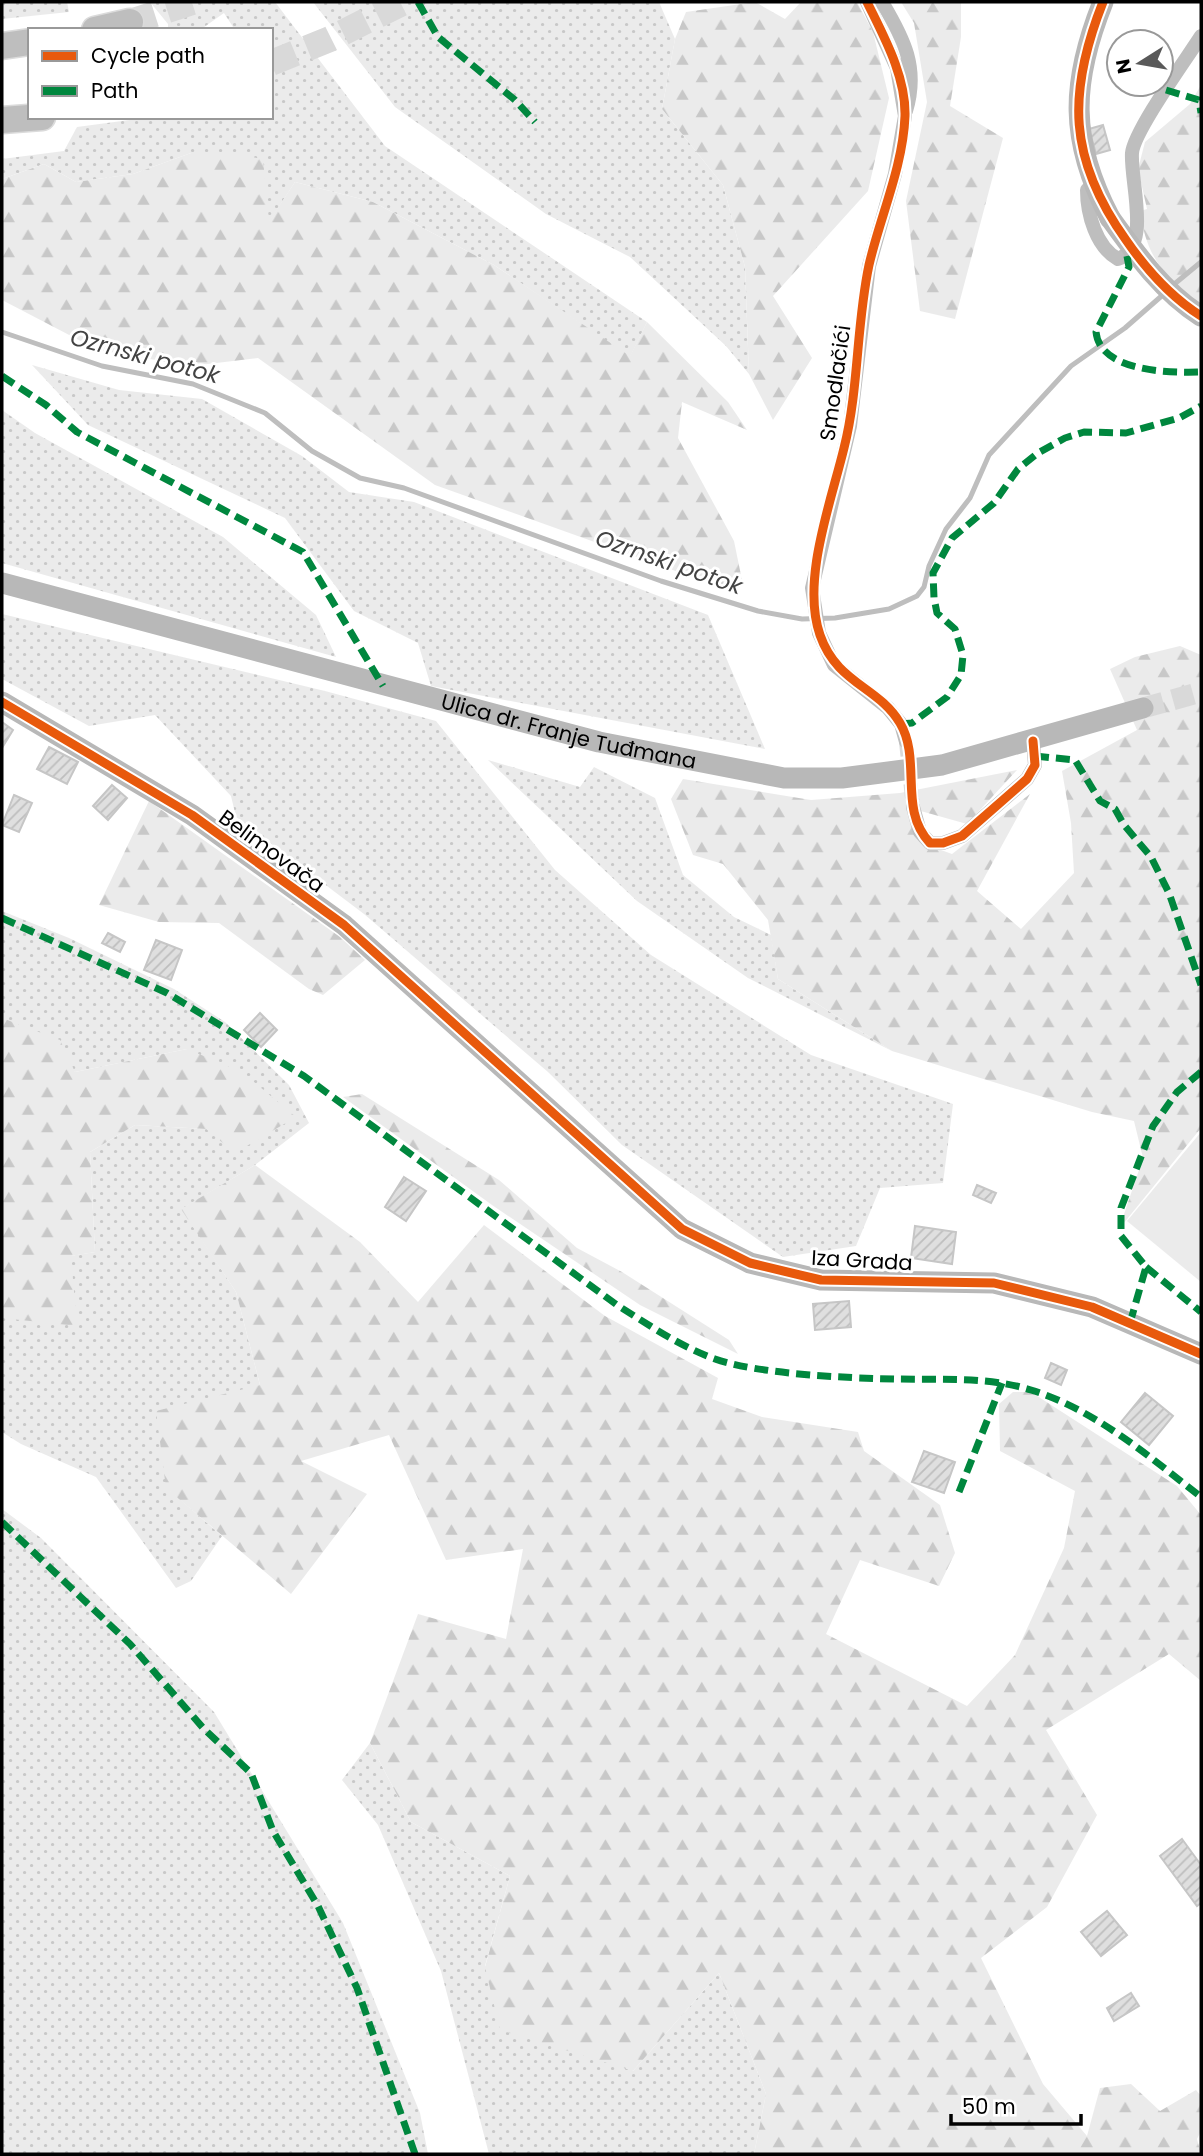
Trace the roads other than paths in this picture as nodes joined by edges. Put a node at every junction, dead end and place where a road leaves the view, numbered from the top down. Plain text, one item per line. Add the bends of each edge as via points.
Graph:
1 (867, 2) edge
2 (883, 2) edge
3 (1103, 2) edge
4 (130, 22) tunnel mouth
5 (104, 28) edge
6 (1201, 36) edge
7 (28, 41) edge
8 (2, 46) edge
9 (905, 116) junction
10 (28, 118) edge
11 (2, 120) edge
12 (1092, 185) junction
13 (1201, 316) edge
14 (2, 583) edge
15 (2, 702) edge
16 (1143, 708) tunnel mouth
17 (1033, 741) junction
18 (906, 742) tunnel mouth
19 (913, 807) tunnel mouth
20 (496, 1063) joint
21 (1201, 1354) edge

1 - 9 street, Smodlačići via 897,68
2 - 9 street via 902,37 914,86
3 - 12 street via 1079,79 1080,128
4 - 5 highway
6 - 12 street via 1132,150 1137,230 1135,245 1127,256 1118,259 1102,244 1087,201
7 - 8 highway
9 - 18 street, Smodlačići via 895,174 869,266 850,426 812,588 819,633 834,665 888,708 901,724
10 - 11 highway
12 - 13 street, bridge via 1110,218 1148,268
14 - 17 street, Ulica dr. Franje Tuđmana via 586,738 784,778 891,773
15 - 20 street, Belimovača via 192,815 344,925
16 - 17 street, Ulica dr. Franje Tuđmana
17 - 19 street via 1035,765 1027,779 962,836 930,843 920,832
20 - 21 street, Iza Grada via 682,1229 750,1263 821,1280 994,1283 1092,1307

